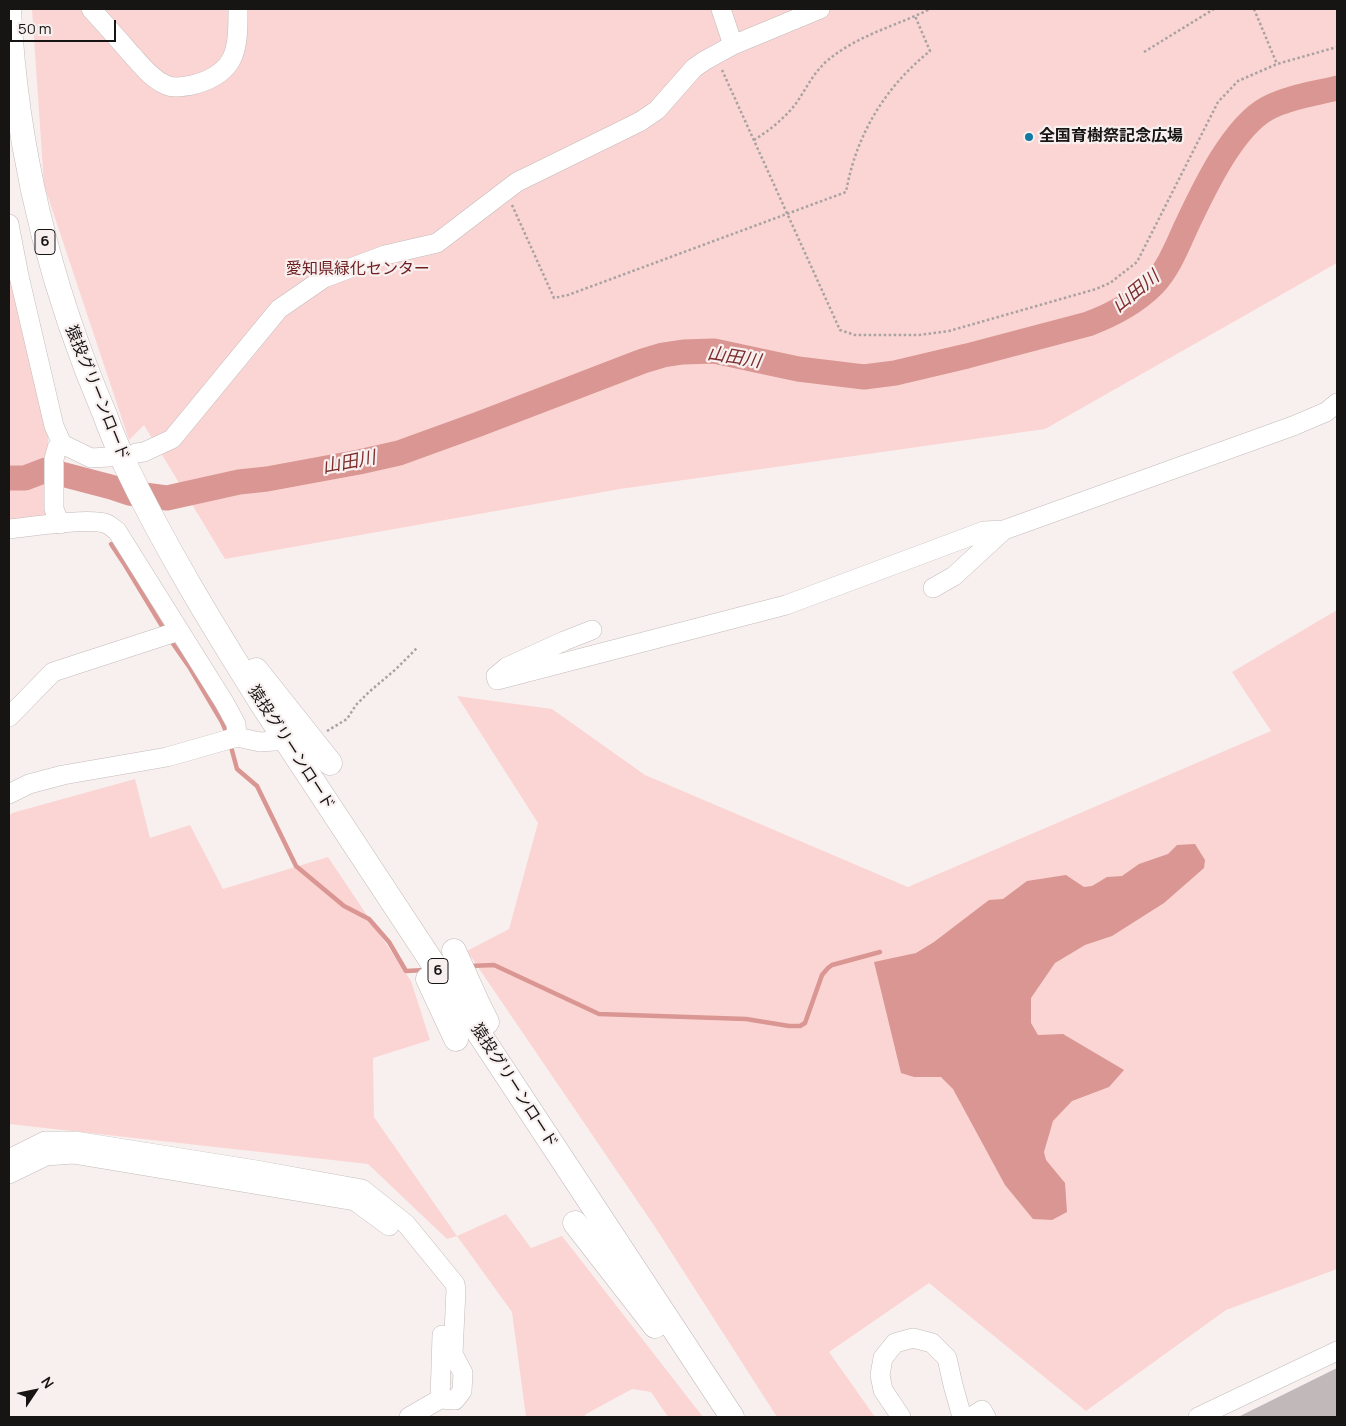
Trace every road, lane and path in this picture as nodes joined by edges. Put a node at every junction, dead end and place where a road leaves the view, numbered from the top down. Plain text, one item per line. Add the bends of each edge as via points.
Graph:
1 (9, 9) edge
2 (91, 9) edge
3 (238, 9) edge
4 (721, 9) edge
5 (820, 9) edge
6 (930, 9) edge
7 (1214, 9) edge
8 (1254, 9) edge
9 (915, 16) junction
10 (733, 45) junction
11 (1337, 47) edge
12 (1144, 52) dead end
13 (715, 54) junction
14 (1277, 64) junction
15 (754, 140) junction
16 (506, 190) junction
17 (787, 214) junction
18 (9, 224) edge
19 (1337, 403) edge
20 (58, 452) junction
21 (124, 458) junction
22 (60, 524) junction
23 (9, 529) edge
24 (1004, 530) junction
25 (184, 576) junction
26 (933, 588) dead end
27 (592, 630) dead end
28 (180, 631) junction
29 (417, 648) dead end
30 (9, 717) edge
31 (324, 733) dead end
32 (237, 736) junction
33 (274, 741) dead end
34 (330, 764) dead end
35 (306, 774) junction
36 (9, 794) edge
37 (454, 951) dead end
38 (456, 1039) dead end
39 (9, 1159) edge
40 (9, 1174) edge
41 (575, 1223) dead end
42 (644, 1284) junction
43 (1337, 1351) edge
44 (440, 1400) junction
45 (409, 1417) edge
46 (732, 1417) edge
47 (901, 1417) edge
48 (962, 1417) edge
49 (971, 1417) edge
50 (986, 1417) edge
51 (1198, 1417) edge

1 - 21 main road, 猿投グリーンロード / 6 via 24,146 50,263 84,363
2 - 3 street via 149,74 168,86 187,86 209,80 225,70 234,54
4 - 10 street
5 - 10 street
6 - 9 path
7 - 12 path
8 - 14 path
9 - 15 path via 880,29 828,60 790,111
9 - 17 path via 930,51 898,81 874,112 855,155 846,192
10 - 13 street
11 - 14 path
13 - 15 path
13 - 16 street via 694,68 657,110 641,121
14 - 17 path via 1238,81 1218,102 1137,262 1110,283 1096,289 949,331 919,335 855,335 840,330
15 - 17 path
16 - 17 path via 554,298
16 - 21 street via 437,243 386,255 324,278 279,309 172,439
18 - 20 street
19 - 24 street via 1326,412 1293,426
20 - 21 street via 91,458
20 - 22 street via 54,509
21 - 25 main road, 猿投グリーンロード / 6
22 - 23 street
22 - 28 street via 96,522 117,531
24 - 26 street via 954,576
24 - 27 street via 984,532 786,605 497,680 496,676 507,667
25 - 34 main road
25 - 35 main road, 猿投グリーンロード / 6
28 - 30 street via 53,672
28 - 32 street via 236,724
29 - 31 path via 356,705 347,719
32 - 33 street via 260,742
32 - 36 street via 167,757 28,784
35 - 38 main road via 416,955
35 - 42 main road, 猿投グリーンロード / 6
37 - 42 main road via 506,1055 628,1251
39 - 44 street via 45,1141 75,1141 362,1189 406,1224 455,1284 453,1354 463,1373 462,1391 455,1400
40 - 44 street via 46,1156 73,1154 355,1201 391,1227 426,1263 443,1288
41 - 46 main road via 656,1328
42 - 46 main road, 猿投グリーンロード / 6
43 - 51 street
44 - 45 street
47 - 48 street via 883,1390 880,1374 883,1358 895,1343 913,1338 932,1343 947,1358
49 - 50 street via 982,1410

